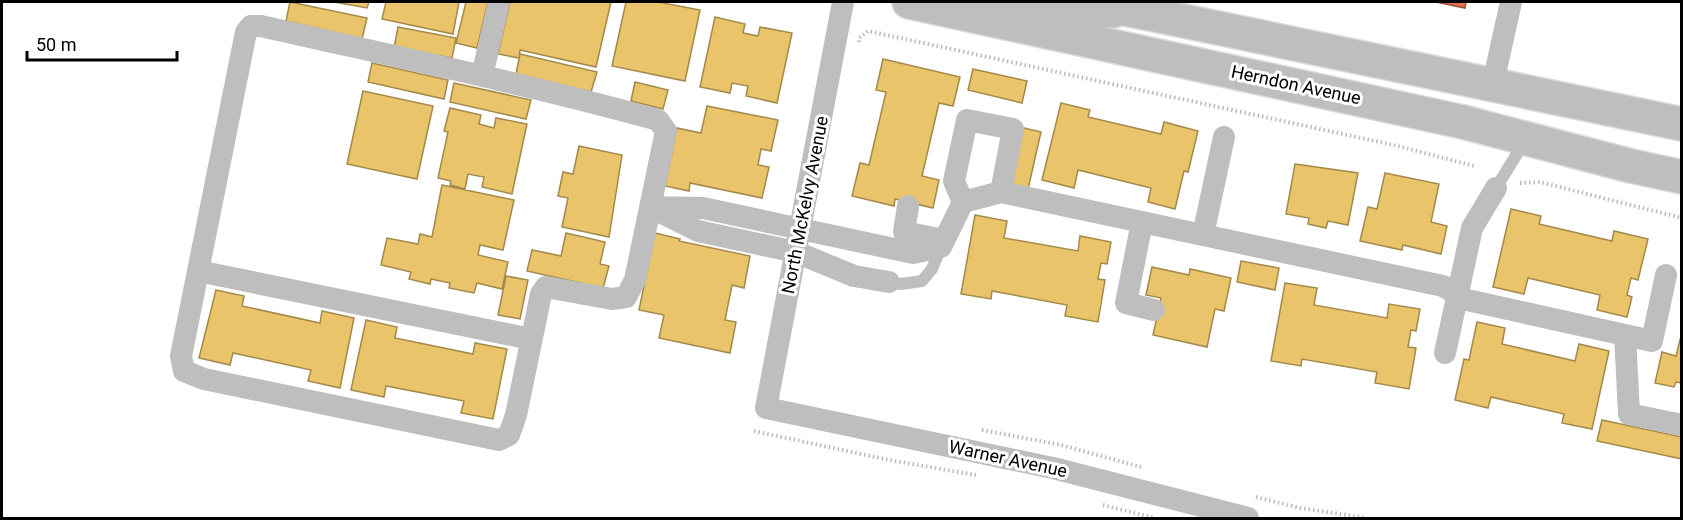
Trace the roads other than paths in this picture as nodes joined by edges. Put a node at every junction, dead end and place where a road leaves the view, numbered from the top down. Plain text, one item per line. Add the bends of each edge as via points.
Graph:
1 (499, 2) edge
2 (843, 2) edge
3 (909, 2) edge
4 (1009, 2) edge
5 (1092, 2) edge
6 (1511, 2) edge
7 (1145, 13) junction
8 (482, 76) junction
9 (1493, 84) junction
10 (1682, 124) edge
11 (1224, 137) dead end
12 (1526, 139) junction
13 (1682, 177) edge
14 (1496, 189) joint
15 (1001, 192) junction
16 (963, 202) junction
17 (909, 206) dead end
18 (650, 207) junction
19 (1142, 222) junction
20 (800, 229) junction
21 (1203, 235) junction
22 (942, 244) junction
23 (795, 252) junction
24 (198, 271) junction
25 (1666, 275) dead end
26 (889, 282) joint
27 (1457, 294) junction
28 (1154, 310) dead end
29 (1625, 335) junction
30 (531, 339) junction
31 (1444, 353) dead end
32 (766, 408) joint
33 (1682, 424) edge
34 (1248, 519) edge

1 - 8 street
2 - 20 street, North McKelvy Avenue
3 - 12 main road, Herndon Avenue via 1392,106
4 - 7 main road
5 - 7 main road
6 - 9 street
7 - 9 main road
8 - 18 street via 658,120 666,131
8 - 24 street via 251,26 246,32
9 - 10 main road
11 - 21 street
12 - 13 main road, Herndon Avenue
12 - 14 lane
14 - 27 street via 1472,228
15 - 16 street
15 - 16 street via 1012,129 967,120 954,181
15 - 19 street
16 - 22 street
17 - 22 street via 904,232
18 - 20 street via 704,208
18 - 23 street via 698,231
18 - 30 street via 635,280 626,297 612,299 546,287
19 - 21 street
19 - 28 street via 1126,303
20 - 22 street via 913,253
20 - 23 street, North McKelvy Avenue
21 - 27 street via 1443,286
22 - 26 lane via 922,281
23 - 26 street via 854,276
23 - 32 street, North McKelvy Avenue
24 - 30 street
24 - 30 street via 181,356 184,371 204,380 499,440 509,435 513,425
25 - 29 street via 1652,341
27 - 29 street via 1467,300
27 - 31 street
29 - 33 street via 1629,414
32 - 34 street, Warner Avenue via 1053,468

